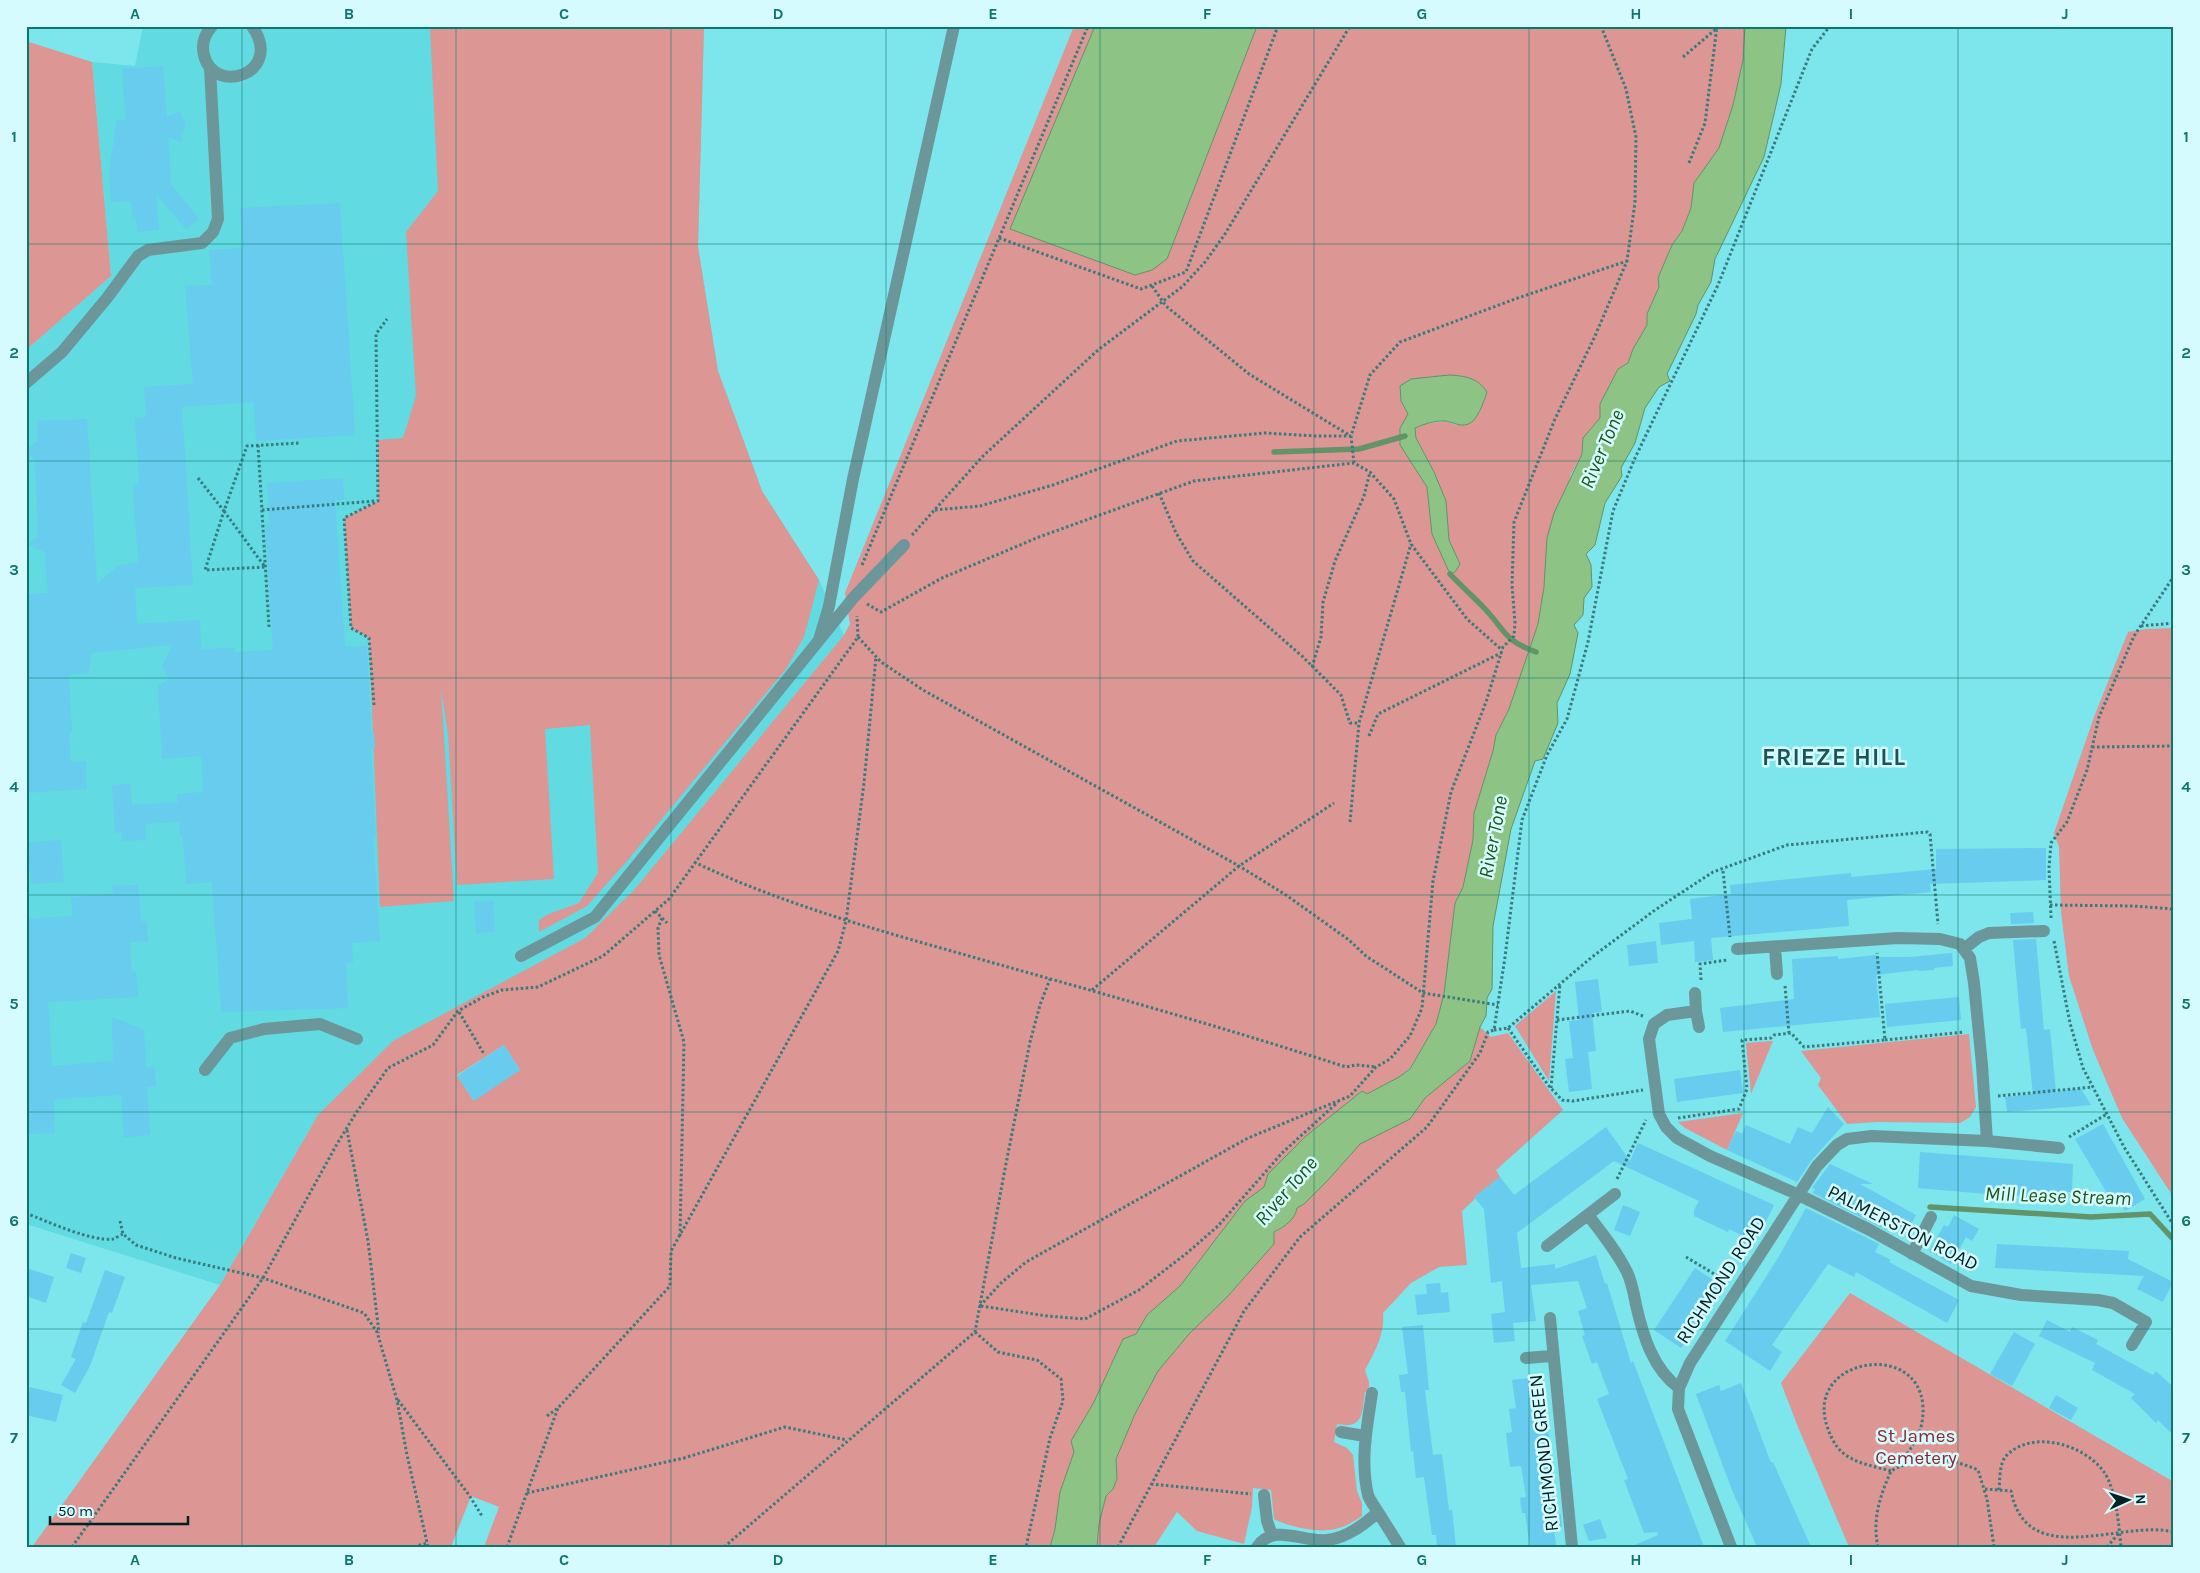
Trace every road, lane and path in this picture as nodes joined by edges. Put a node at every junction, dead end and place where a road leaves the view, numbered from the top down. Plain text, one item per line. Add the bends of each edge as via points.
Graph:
1 (212, 26) edge
2 (252, 26) edge
3 (954, 26) edge
4 (1088, 26) edge
5 (1278, 26) edge
6 (1350, 26) edge
7 (1601, 26) edge
8 (1830, 26) edge
9 (1717, 28) edge
10 (1683, 57) dead end
11 (210, 68) junction
12 (1689, 163) dead end
13 (999, 238) junction
14 (1627, 261) junction
15 (1152, 286) junction
16 (1163, 301) junction
17 (387, 319) dead end
18 (26, 383) edge
19 (1351, 436) junction
20 (300, 443) dead end
21 (258, 445) junction
22 (1354, 463) junction
23 (1370, 472) junction
24 (198, 478) dead end
25 (1159, 494) junction
26 (378, 501) junction
27 (262, 510) junction
28 (934, 510) junction
29 (224, 511) junction
30 (904, 544) joint
31 (1411, 544) junction
32 (265, 567) junction
33 (860, 571) dead end
34 (2174, 576) edge
35 (854, 597) junction
36 (2174, 624) edge
37 (2140, 626) junction
38 (269, 627) dead end
39 (858, 637) junction
40 (819, 640) junction
41 (1502, 650) junction
42 (876, 658) junction
43 (1312, 667) junction
44 (374, 705) dead end
45 (1358, 722) junction
46 (1369, 736) dead end
47 (2174, 746) edge
48 (2092, 747) junction
49 (1334, 803) dead end
50 (1350, 822) dead end
51 (694, 862) junction
52 (1239, 866) junction
53 (1723, 871) junction
54 (2050, 905) junction
55 (2174, 909) edge
56 (655, 911) junction
57 (662, 918) junction
58 (846, 921) junction
59 (667, 923) dead end
60 (2049, 928) junction
61 (1940, 939) junction
62 (1876, 940) junction
63 (1775, 947) junction
64 (1965, 948) junction
65 (1737, 949) junction
66 (521, 956) dead end
67 (1777, 974) joint
68 (1050, 980) junction
69 (1560, 984) junction
70 (1092, 990) junction
71 (1423, 993) junction
72 (1695, 993) joint
73 (1498, 1005) junction
74 (458, 1011) junction
75 (1696, 1011) junction
76 (1557, 1020) junction
77 (1657, 1022) junction
78 (1699, 1027) dead end
79 (1508, 1028) junction
80 (1494, 1030) junction
81 (1978, 1031) junction
82 (1789, 1033) junction
83 (357, 1039) dead end
84 (1885, 1040) junction
85 (484, 1054) dead end
86 (1376, 1067) junction
87 (205, 1070) dead end
88 (2093, 1087) junction
89 (1551, 1088) junction
90 (1654, 1088) junction
91 (1985, 1097) junction
92 (1340, 1100) junction
93 (2107, 1114) junction
94 (1646, 1119) dead end
95 (1662, 1121) junction
96 (346, 1129) junction
97 (1987, 1141) junction
98 (2059, 1148) joint
99 (1615, 1194) joint
100 (1799, 1195) junction
101 (26, 1213) edge
102 (1588, 1216) junction
103 (1931, 1217) dead end
104 (120, 1221) dead end
105 (2174, 1226) edge
106 (123, 1234) junction
107 (680, 1236) junction
108 (1547, 1246) dead end
109 (1912, 1254) junction
110 (1686, 1257) dead end
111 (263, 1278) junction
112 (1737, 1288) junction
113 (980, 1306) junction
114 (1550, 1318) dead end
115 (975, 1332) junction
116 (380, 1344) junction
117 (2132, 1345) dead end
118 (1552, 1356) junction
119 (1526, 1358) dead end
120 (1679, 1388) junction
121 (1372, 1393) dead end
122 (397, 1400) junction
123 (558, 1408) junction
124 (547, 1416) dead end
125 (1341, 1432) dead end
126 (1365, 1436) junction
127 (847, 1440) junction
128 (1900, 1466) junction
129 (1890, 1471) junction
130 (1151, 1484) junction
131 (1985, 1489) junction
132 (1999, 1490) junction
133 (527, 1494) junction
134 (1264, 1495) joint
135 (1378, 1512) junction
136 (482, 1516) dead end
137 (2120, 1532) junction
138 (2174, 1532) edge
139 (1272, 1535) junction
140 (428, 1545) edge
141 (72, 1547) edge
142 (414, 1547) edge
143 (507, 1547) edge
144 (724, 1547) edge
145 (1026, 1547) edge
146 (1118, 1547) edge
147 (1257, 1547) edge
148 (1400, 1547) edge
149 (1572, 1547) edge
150 (1731, 1547) edge
151 (1878, 1547) edge
152 (1994, 1547) edge
153 (2107, 1547) edge
154 (2120, 1547) edge

1 - 11 street via 203,41 203,51
2 - 11 street via 262,47 255,67 238,77 226,77
3 - 40 street
4 - 13 path
5 - 15 path via 1186,272
6 - 16 path via 1225,234 1182,287
7 - 14 path via 1626,89 1636,137 1635,202
8 - 73 path via 1812,49 1718,286 1639,449 1613,511 1588,642 1567,719 1548,755 1522,820
9 - 10 path
9 - 12 path via 1705,123
11 - 18 street via 218,219 212,232 202,243 148,250 138,256 108,298 62,352
13 - 15 path via 1140,288
13 - 33 path
14 - 19 path via 1400,342 1370,375
14 - 41 path via 1555,419 1514,522 1514,636
15 - 16 path
16 - 19 path via 1249,374
16 - 28 path via 1098,350 983,456
17 - 26 path via 376,334
19 - 22 path
19 - 28 path via 1265,432 1177,441 1053,485 980,506
20 - 21 path
21 - 27 path
21 - 29 path via 247,446
22 - 23 path
22 - 25 path via 1194,481
23 - 31 path via 1394,499
23 - 43 path via 1364,496 1335,561 1323,602 1321,637
24 - 29 path
25 - 35 path via 1039,537 942,578 881,612
25 - 43 path via 1193,561
26 - 27 path
26 - 44 path via 344,518 351,628 369,638
27 - 32 path
28 - 30 path
29 - 32 path
29 - 32 path via 205,570
30 - 35 street
31 - 41 path via 1466,619
31 - 45 path
32 - 38 path
34 - 37 path
35 - 39 path
35 - 40 street
36 - 37 path
37 - 48 path via 2099,717
39 - 42 path
39 - 51 path
40 - 66 street via 595,917
41 - 46 path via 1378,714
41 - 71 path via 1486,702 1451,792 1433,881
42 - 52 path via 923,690
42 - 58 path
43 - 45 path via 1341,695 1350,723
45 - 50 path
47 - 48 path
48 - 54 path via 2088,770 2067,822 2051,843
49 - 52 path
51 - 56 path via 674,892
51 - 58 path
52 - 70 path
52 - 71 path via 1286,895 1366,956
53 - 61 path via 1787,846 1927,832 1930,834
53 - 65 path via 1731,944
53 - 69 path via 1714,872 1656,910 1592,956
54 - 55 path
54 - 60 path
56 - 57 path
56 - 74 path via 603,956 538,987 502,990
57 - 59 path
57 - 107 path via 658,928 659,955 684,1042
58 - 68 path
58 - 107 path via 838,950
60 - 64 street via 1989,933
60 - 88 path via 2070,1023 2083,1068
61 - 62 street
61 - 64 street via 1953,941
62 - 63 street
62 - 84 path
63 - 65 street
63 - 67 street
64 - 81 street via 1970,958
65 - 72 path via 1727,960 1700,964 1702,988
67 - 82 path via 1784,979
68 - 70 path
68 - 113 path via 1030,1042
69 - 76 path
69 - 79 path
70 - 86 path via 1346,1067
71 - 73 path
71 - 86 path via 1422,1008 1410,1036 1390,1059
72 - 75 street
73 - 80 path
74 - 85 path
74 - 96 path via 433,1045 388,1068
75 - 77 street via 1667,1015
75 - 78 street
76 - 77 path via 1630,1011
76 - 89 path
77 - 90 street via 1649,1039
79 - 80 path
79 - 89 path
80 - 130 path via 1488,1032 1480,1053 1427,1126 1300,1237 1244,1311
81 - 84 path
81 - 91 street
82 - 84 path via 1804,1047
82 - 95 path via 1742,1040 1747,1089 1739,1109
83 - 87 street via 320,1024 264,1029 230,1038
86 - 92 path via 1350,1096
88 - 91 path
88 - 93 path
89 - 90 path via 1562,1100 1573,1101
90 - 95 street
91 - 97 street
92 - 113 path via 1248,1138 1026,1262
92 - 113 path via 1282,1152 1218,1226 1139,1290 1086,1319
93 - 98 path via 2068,1138
93 - 105 path
94 - 99 path via 1614,1185
95 - 100 street, PALMERSTON ROAD via 1677,1138 1710,1156
96 - 111 path
96 - 116 path via 368,1241
97 - 98 street, RICHMOND ROAD
97 - 100 street, RICHMOND ROAD via 1872,1136 1847,1139 1817,1166
99 - 102 street
100 - 109 street, PALMERSTON ROAD
100 - 112 street, RICHMOND ROAD
101 - 106 path via 96,1237 113,1239
102 - 108 street
102 - 120 street, RICHMOND ROAD via 1628,1273 1641,1329 1653,1357 1666,1378
103 - 109 street
104 - 106 path
106 - 111 path via 136,1245 176,1258
107 - 123 path via 671,1251 670,1286
109 - 117 street, PALMERSTON ROAD via 1971,1286 2113,1304 2146,1322
110 - 112 path
111 - 116 path via 364,1313 377,1332
111 - 141 path
112 - 120 street, RICHMOND ROAD via 1690,1362
113 - 115 path
114 - 118 street, RICHMOND GREEN
115 - 127 path
115 - 145 path via 998,1352 1037,1360 1061,1379 1063,1401 1050,1438
116 - 122 path
118 - 119 street, RICHMOND GREEN
118 - 149 street, RICHMOND GREEN
120 - 150 street, RICHMOND ROAD via 1678,1408
121 - 126 street
122 - 136 path
122 - 140 path
123 - 124 path
123 - 133 path
125 - 126 street
126 - 135 street via 1368,1497
127 - 133 path via 785,1427 684,1458
127 - 144 path
128 - 129 path
128 - 129 path via 1922,1424 1921,1394 1914,1381 1887,1364 1864,1366 1842,1374 1831,1387 1824,1406 1831,1440 1843,1456
128 - 131 path via 1937,1458 1962,1463 1978,1470
129 - 151 path via 1876,1511
130 - 134 path
130 - 146 path
131 - 132 path
131 - 152 path
132 - 137 path via 2011,1491 2018,1512 2025,1521 2047,1535 2066,1538
132 - 137 path via 2005,1457 2031,1442 2061,1444 2092,1461 2105,1473 2112,1490
133 - 143 path
134 - 139 street
135 - 139 street via 1360,1528 1327,1540
135 - 148 street
137 - 138 path
137 - 153 path
137 - 154 path
139 - 147 street via 1264,1538
140 - 142 path

